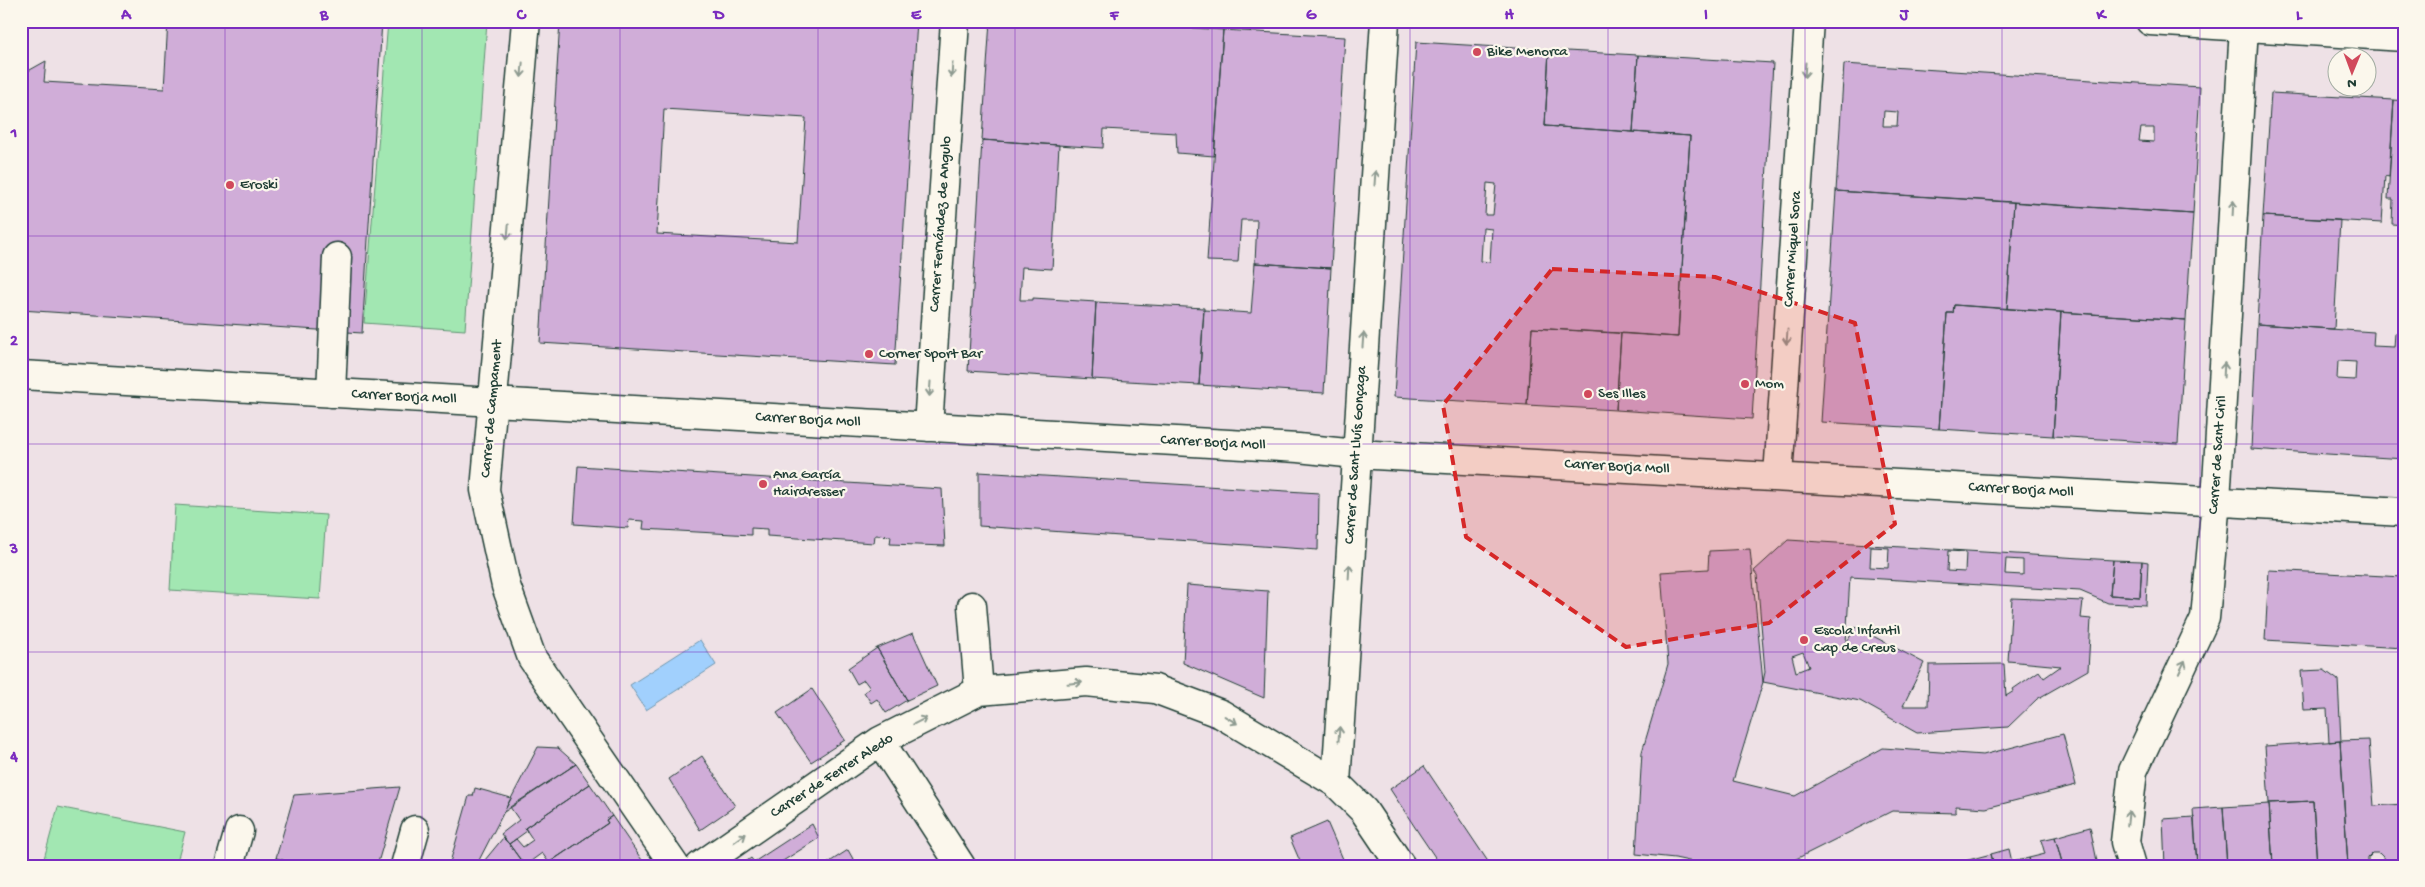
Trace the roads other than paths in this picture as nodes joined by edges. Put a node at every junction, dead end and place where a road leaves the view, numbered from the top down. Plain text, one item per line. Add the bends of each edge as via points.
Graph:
1 (526, 21) edge
2 (955, 21) edge
3 (1385, 21) edge
4 (1809, 21) edge
5 (2150, 21) edge
6 (2244, 27) junction
7 (2404, 37) edge
8 (337, 257) dead end
9 (21, 375) edge
10 (331, 393) junction
11 (492, 402) junction
12 (928, 427) junction
13 (1356, 454) junction
14 (1778, 476) junction
15 (2216, 501) junction
16 (2404, 512) edge
17 (972, 606) dead end
18 (979, 691) junction
19 (880, 742) junction
20 (1336, 783) junction
21 (415, 830) dead end
22 (239, 831) dead end
23 (228, 866) edge
24 (405, 866) edge
25 (675, 866) edge
26 (700, 866) edge
27 (961, 866) edge
28 (1401, 866) edge
29 (2132, 866) edge

1 -> 11 street, Carrer de Campament
2 -> 12 street, Carrer Fernández de Angulo
13 -> 3 street, Carrer de Sant Lluís Gonçaga
4 -> 14 street, Carrer Miquel Sora
5 - 6 street
6 - 7 street
15 -> 6 street, Carrer de Sant Ciril
8 - 10 street
9 - 10 street, Carrer Borja Moll
10 - 11 street, Carrer Borja Moll
11 - 12 street, Carrer Borja Moll
11 - 25 street, Carrer de Campament via 485,490 506,586 532,658
12 - 13 street, Carrer Borja Moll
13 - 14 street, Carrer Borja Moll
20 -> 13 street, Carrer de Sant Lluís Gonçaga
14 - 15 street, Carrer Borja Moll
15 - 16 street, Carrer Borja Moll
29 -> 15 street, Carrer de Sant Ciril via 2125,842 2133,771 2205,618
17 - 18 street
19 -> 18 street, Carrer de Ferrer Aledo
18 -> 20 street, Carrer de Ferrer Aledo via 1086,682 1155,690 1221,714
26 -> 19 street, Carrer de Ferrer Aledo
19 - 27 street
20 - 28 street via 1364,811
21 - 24 street
22 - 23 street

